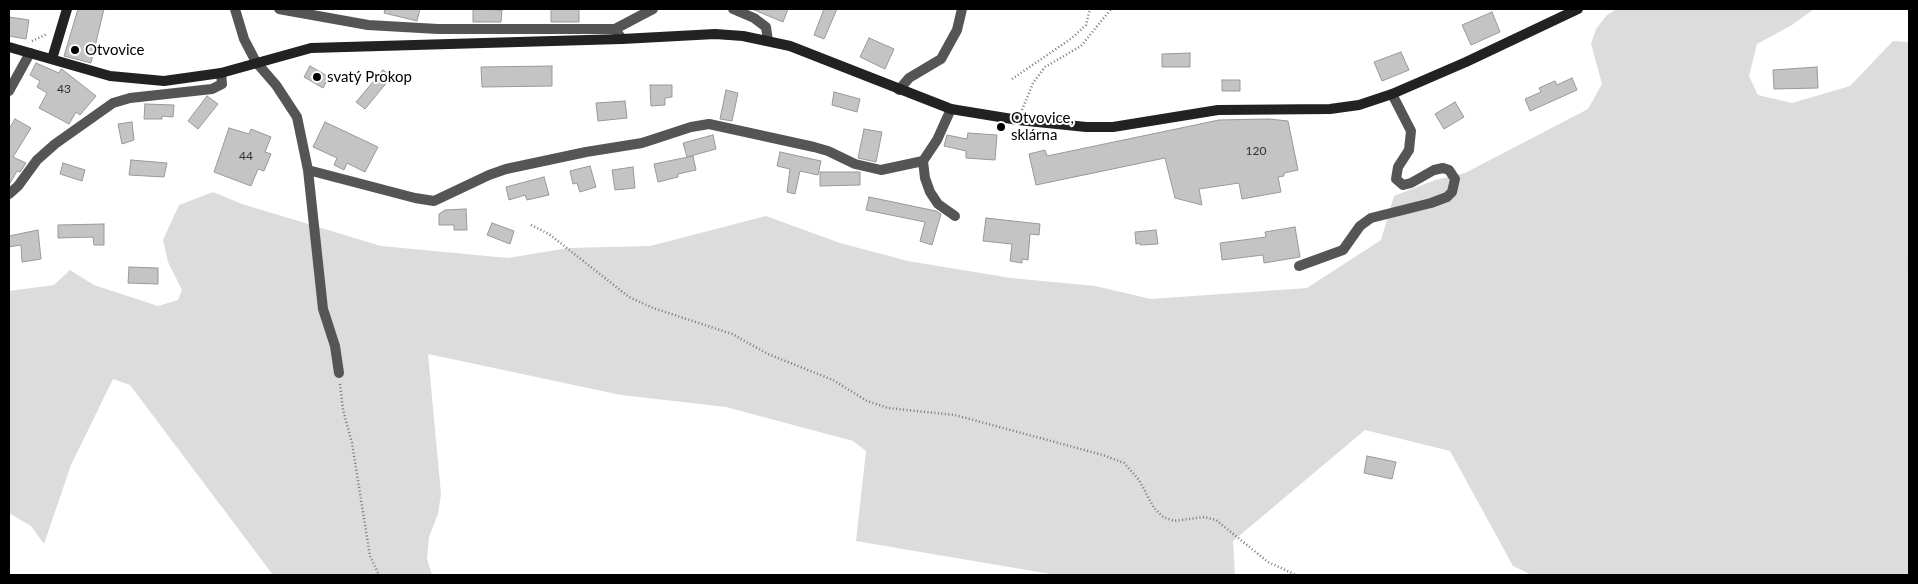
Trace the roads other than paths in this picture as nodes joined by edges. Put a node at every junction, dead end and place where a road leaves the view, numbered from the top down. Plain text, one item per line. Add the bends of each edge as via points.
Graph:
1 (67, 9) edge
2 (235, 9) edge
3 (279, 9) edge
4 (653, 9) edge
5 (733, 9) edge
6 (962, 9) edge
7 (1578, 9) edge
8 (615, 29) junction
9 (622, 39) junction
10 (768, 41) junction
11 (9, 47) edge
12 (30, 53) junction
13 (52, 59) junction
14 (256, 62) junction
15 (221, 73) junction
16 (899, 90) junction
17 (9, 91) edge
18 (1392, 94) junction
19 (951, 109) junction
20 (924, 161) junction
21 (308, 170) junction
22 (9, 194) edge
23 (955, 216) dead end
24 (1299, 266) dead end
25 (339, 373) road end

1 - 13 main road
2 - 14 street via 244,39
3 - 8 street via 378,26
4 - 8 street
5 - 10 street via 766,27
6 - 16 street via 954,37 942,59 909,78
7 - 18 main road
8 - 9 street
9 - 10 main road via 715,34
9 - 14 main road via 320,47
10 - 16 main road
11 - 12 main road
12 - 13 main road
12 - 17 street
13 - 15 main road via 127,79 164,80
14 - 15 main road
14 - 21 street via 297,117
15 - 22 street via 222,84 212,89 130,98 113,103 55,144
16 - 19 main road
18 - 19 main road via 1359,105 1330,109 1218,110 1113,127 1018,120
18 - 24 street via 1411,131 1408,150 1398,167 1396,179 1403,185 1443,168 1449,170 1455,179 1452,192 1431,203 1371,218 1360,226 1343,250
19 - 20 street
20 - 21 street via 881,170 866,168 814,147 709,124 642,143 506,169 434,201
20 - 23 street via 924,178 930,192 938,204
21 - 25 street via 323,309

